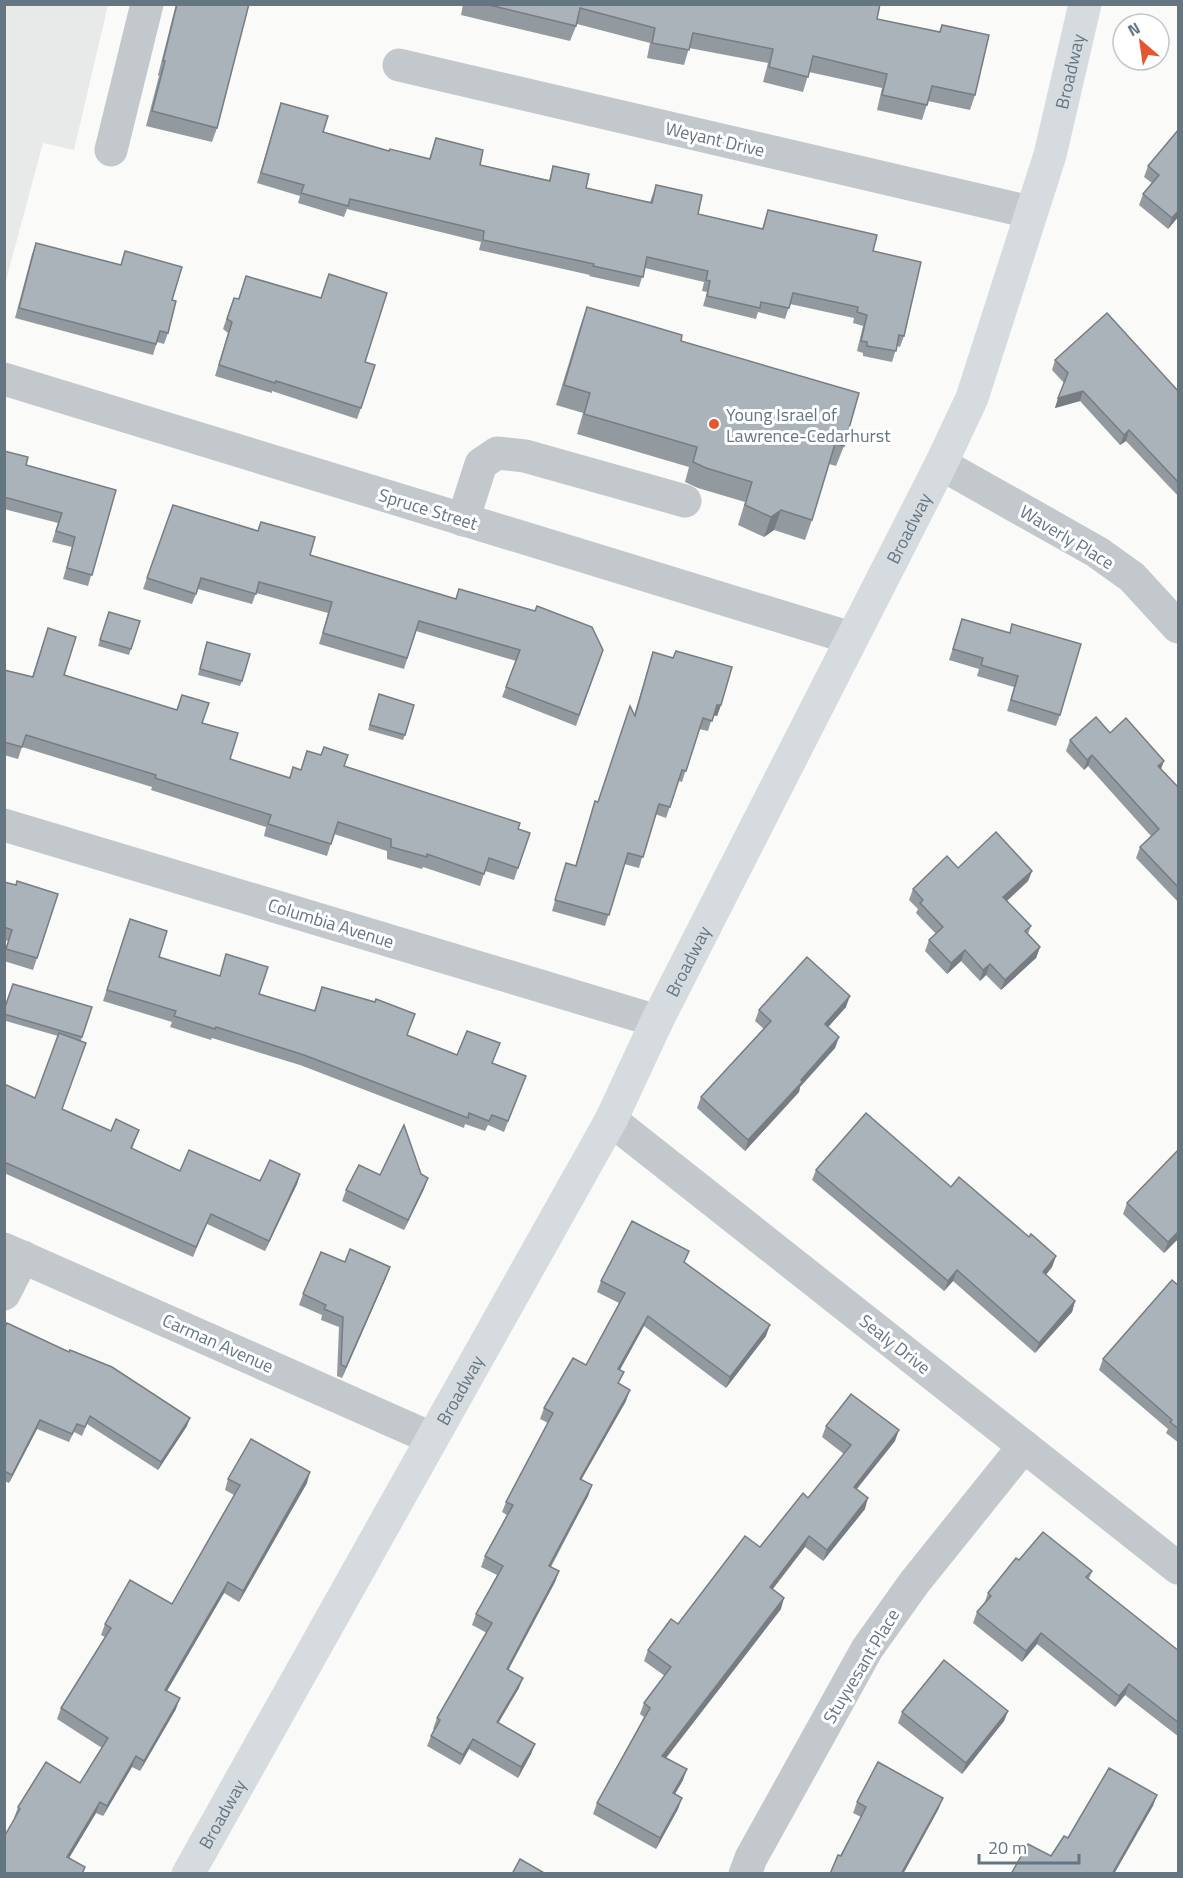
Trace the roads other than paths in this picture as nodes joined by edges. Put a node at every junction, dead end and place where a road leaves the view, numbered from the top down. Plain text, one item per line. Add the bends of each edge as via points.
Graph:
1 (147, 4) edge
2 (1085, 4) edge
3 (399, 65) dead end
4 (111, 150) dead end
5 (1030, 212) junction
6 (4, 379) edge
7 (941, 464) junction
8 (685, 501) dead end
9 (463, 520) junction
10 (1179, 627) edge
11 (852, 638) junction
12 (4, 825) edge
13 (657, 1021) junction
14 (611, 1120) junction
15 (14, 1253) edge
16 (4, 1294) edge
17 (431, 1438) junction
18 (1024, 1446) junction
19 (1179, 1568) edge
20 (188, 1874) edge
21 (745, 1874) edge

1 - 4 street
2 - 5 main road, Broadway via 1050,155
3 - 5 street, Weyant Drive
5 - 7 main road, Broadway via 972,398
6 - 9 street, Spruce Street
7 - 10 street, Waverly Place via 1097,552 1132,577
7 - 11 main road, Broadway
8 - 9 street via 525,456 497,453 481,464
9 - 11 street, Spruce Street
11 - 13 main road, Broadway
12 - 13 street, Columbia Avenue
13 - 14 main road, Broadway
14 - 17 main road, Broadway
14 - 18 street, Sealy Drive
15 - 16 street
15 - 17 street, Carman Avenue
17 - 20 main road, Broadway
18 - 19 street, Sealy Drive
18 - 21 street, Stuyvesant Place via 914,1583 867,1649

